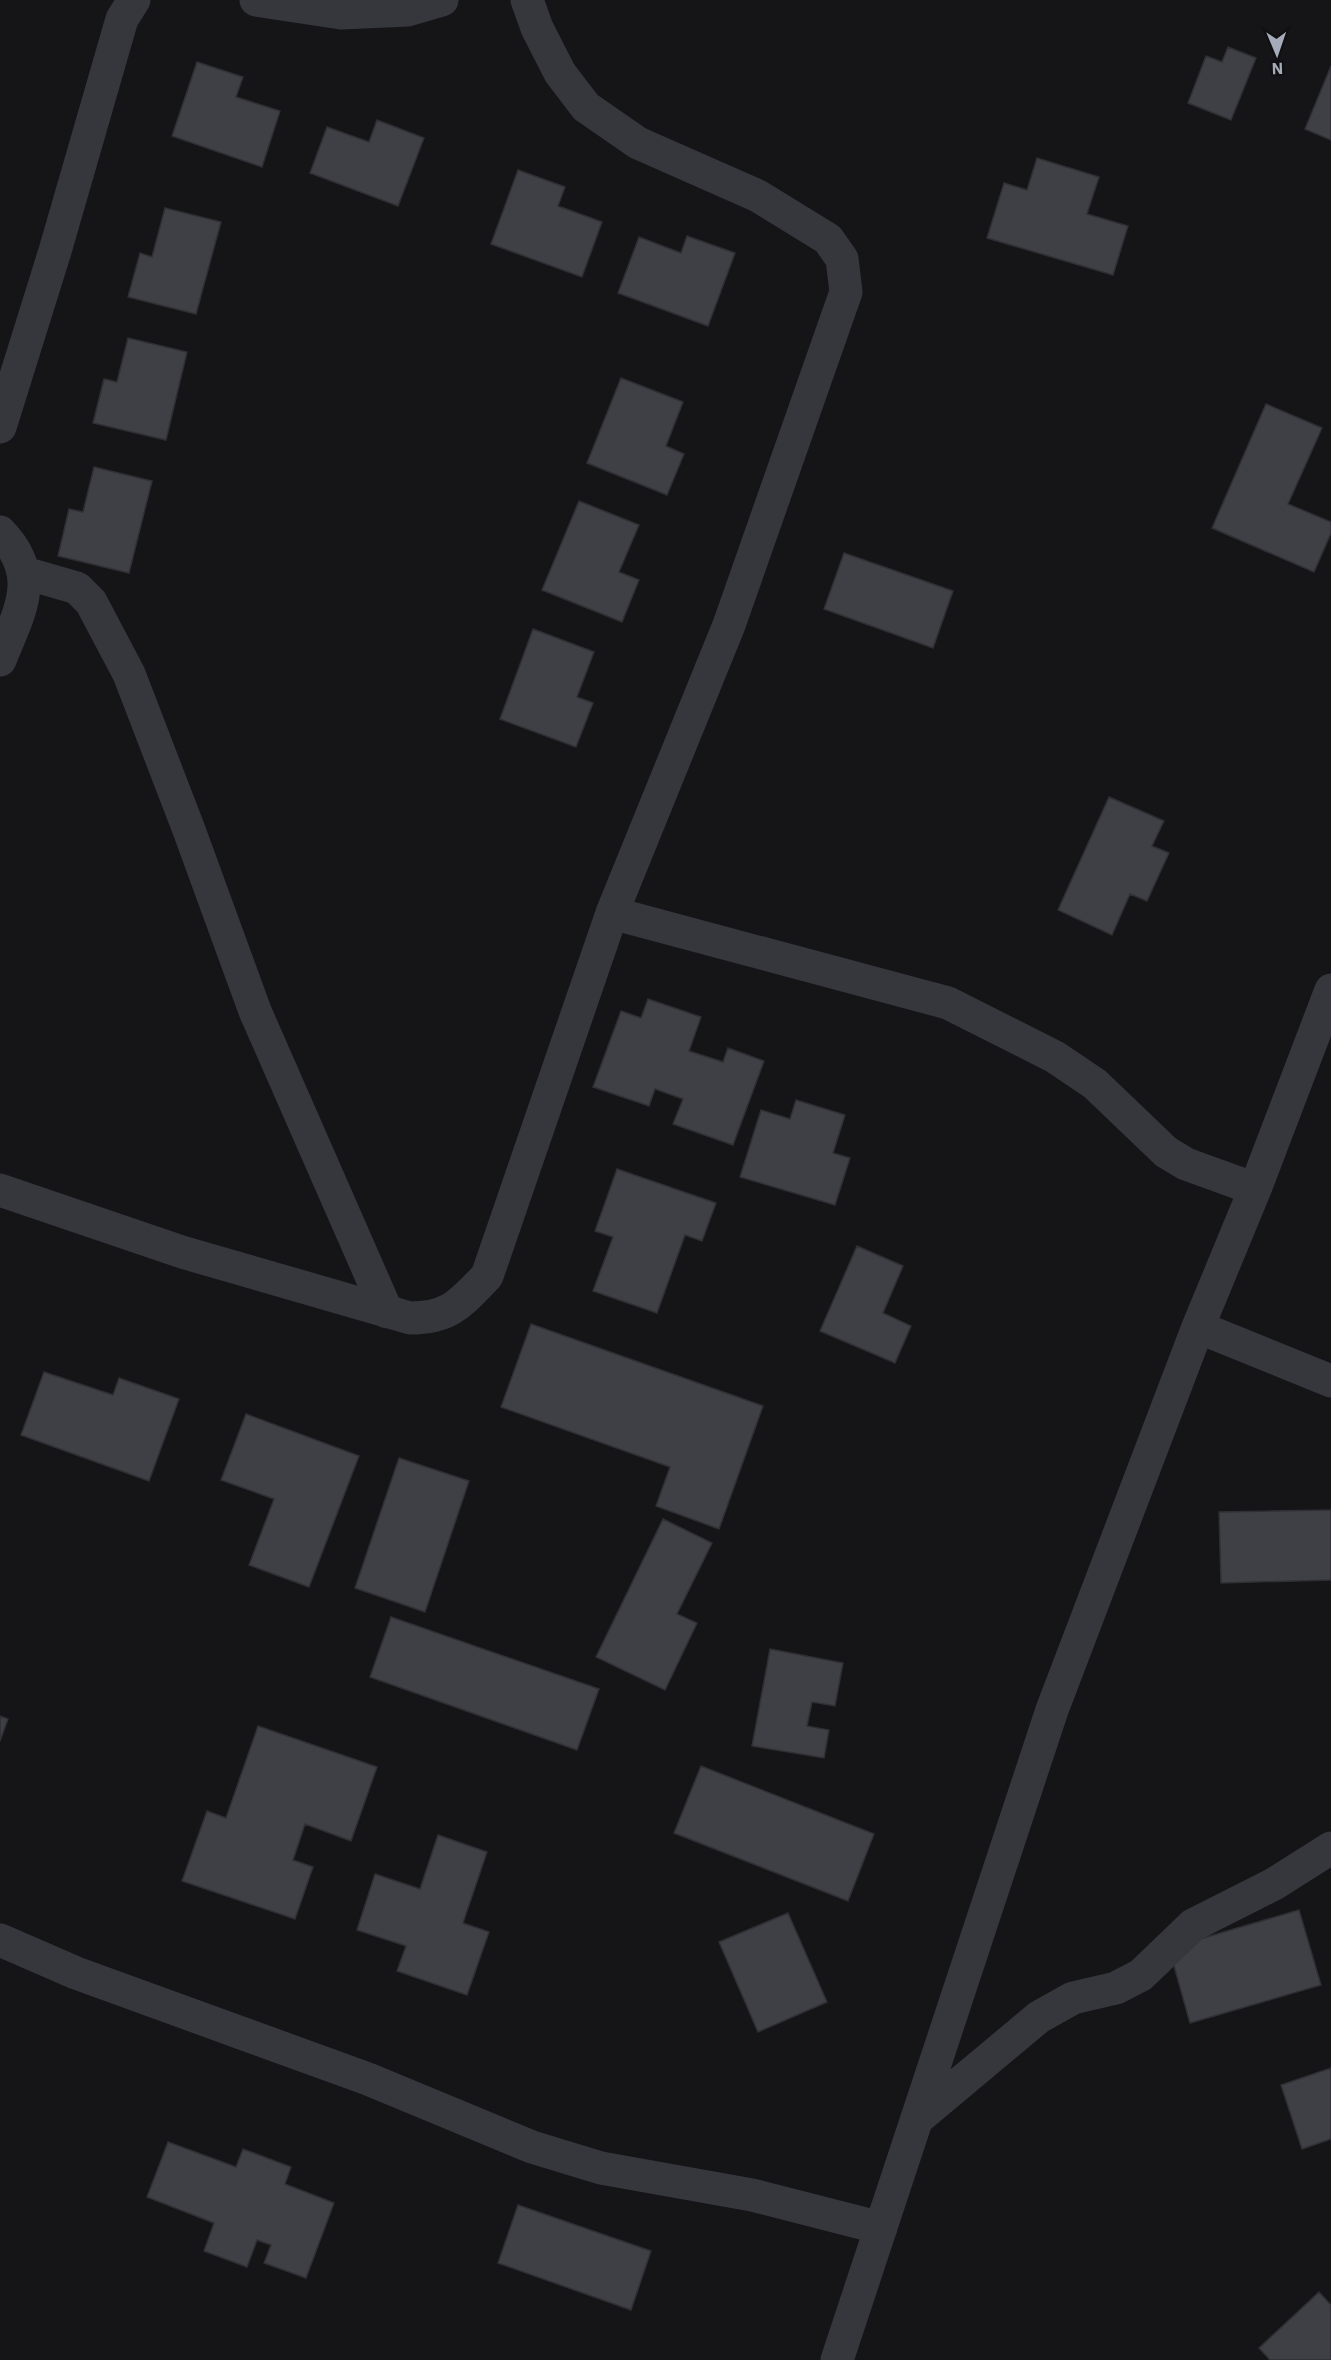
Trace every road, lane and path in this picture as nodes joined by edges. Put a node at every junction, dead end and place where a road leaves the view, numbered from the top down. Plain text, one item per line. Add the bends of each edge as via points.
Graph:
1 (134, 0) edge
2 (256, 0) edge
3 (442, 0) edge
4 (527, 0) edge
5 (0, 428) edge
6 (0, 532) edge
7 (25, 573) junction
8 (0, 660) edge
9 (612, 913) junction
10 (1331, 990) edge
11 (1255, 1189) junction
12 (0, 1190) edge
13 (387, 1312) junction
14 (1198, 1327) junction
15 (1331, 1381) edge
16 (1331, 1848) edge
17 (0, 1940) edge
18 (917, 2119) junction
19 (881, 2228) junction
20 (837, 2360) edge

1 - 5 street via 122,18
2 - 3 street via 341,14 408,10
4 - 9 street via 560,74 585,107 638,143 758,196 828,239 842,259 846,292 729,625
6 - 7 street
7 - 8 street via 24,599
7 - 13 street via 78,588 92,602 129,674 255,1011
9 - 11 street via 948,1004 1065,1064 1095,1084 1166,1152 1186,1164
9 - 13 street via 487,1276 445,1314 410,1318
10 - 11 street
11 - 14 street
12 - 13 street via 182,1252
14 - 15 street
14 - 18 street via 1052,1710
16 - 18 street via 1274,1884 1193,1925 1141,1975 1116,1988 1073,1998 1039,2017
17 - 19 street via 76,1973 368,2079 542,2150 601,2168 752,2195
18 - 19 street
19 - 20 street

